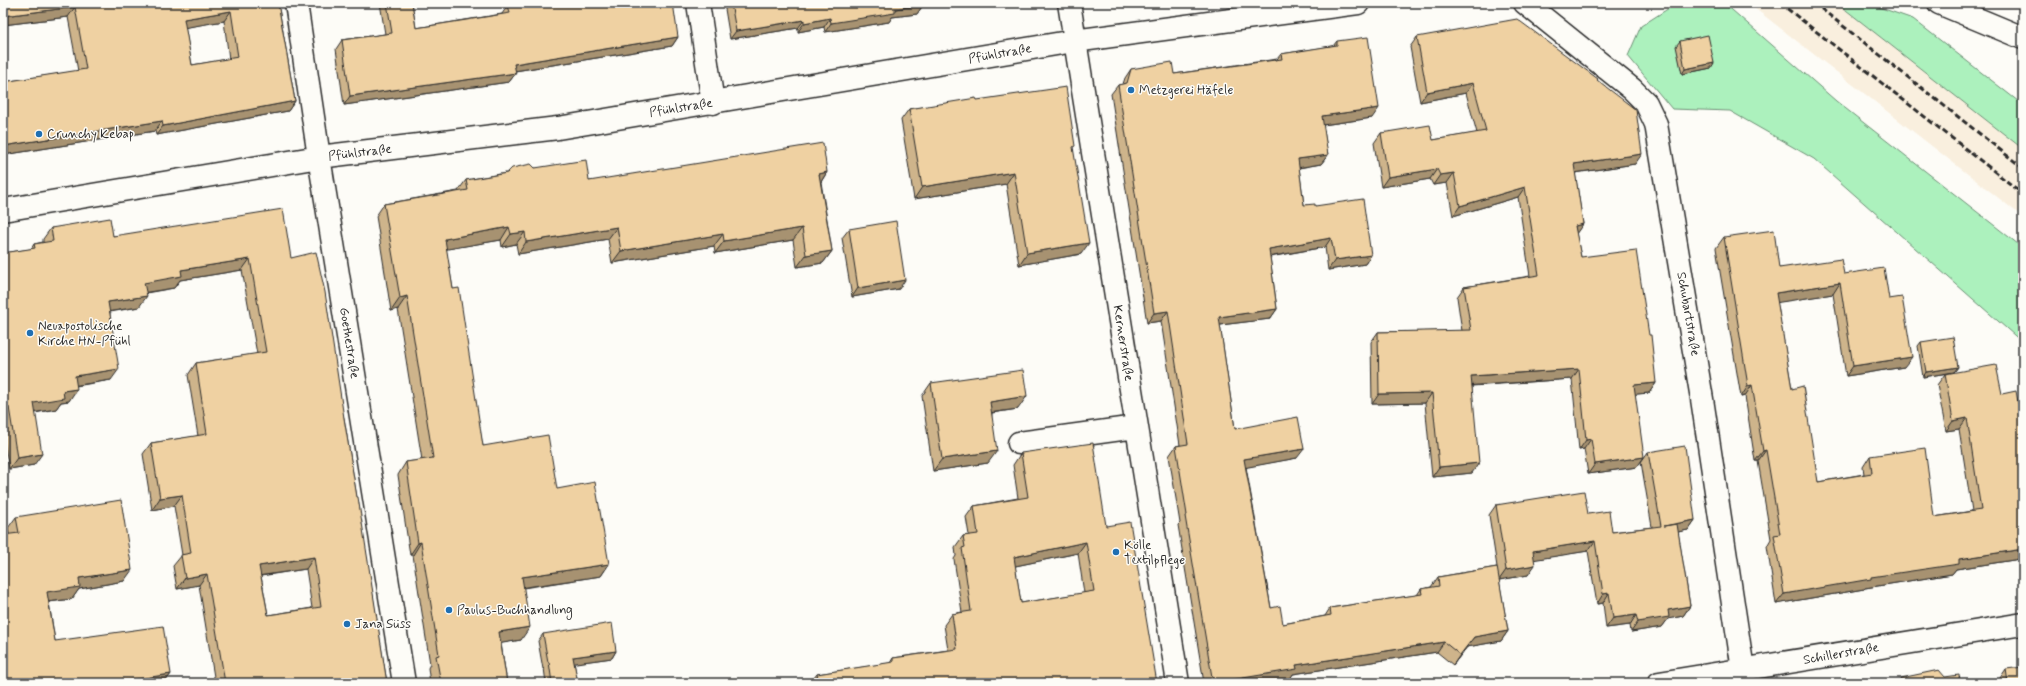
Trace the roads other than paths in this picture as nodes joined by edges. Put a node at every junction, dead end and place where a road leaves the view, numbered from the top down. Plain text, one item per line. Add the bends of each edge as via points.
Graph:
1 (296, 3) edge
2 (698, 3) edge
3 (1069, 3) edge
4 (1358, 3) edge
5 (1525, 3) edge
6 (1939, 3) edge
7 (2023, 38) edge
8 (1074, 41) junction
9 (712, 103) junction
10 (319, 157) junction
11 (3, 210) edge
12 (1136, 427) junction
13 (1019, 443) dead end
14 (2023, 624) edge
15 (1744, 677) edge
16 (404, 683) edge
17 (1178, 683) edge
18 (1659, 683) edge

1 - 10 street, Goethestraße
2 - 9 street
3 - 8 street, Kernerstraße
4 - 8 street, Pfühlstraße
5 - 15 street, Schubartstraße via 1632,89 1646,104 1656,124 1702,399
6 - 7 street
8 - 9 street, Pfühlstraße
8 - 12 street, Kernerstraße
9 - 10 street, Pfühlstraße via 558,128
10 - 11 street, Pfühlstraße
10 - 16 street, Goethestraße
12 - 13 street
12 - 17 street, Kernerstraße
14 - 15 street, Schillerstraße
15 - 18 street, Schillerstraße

